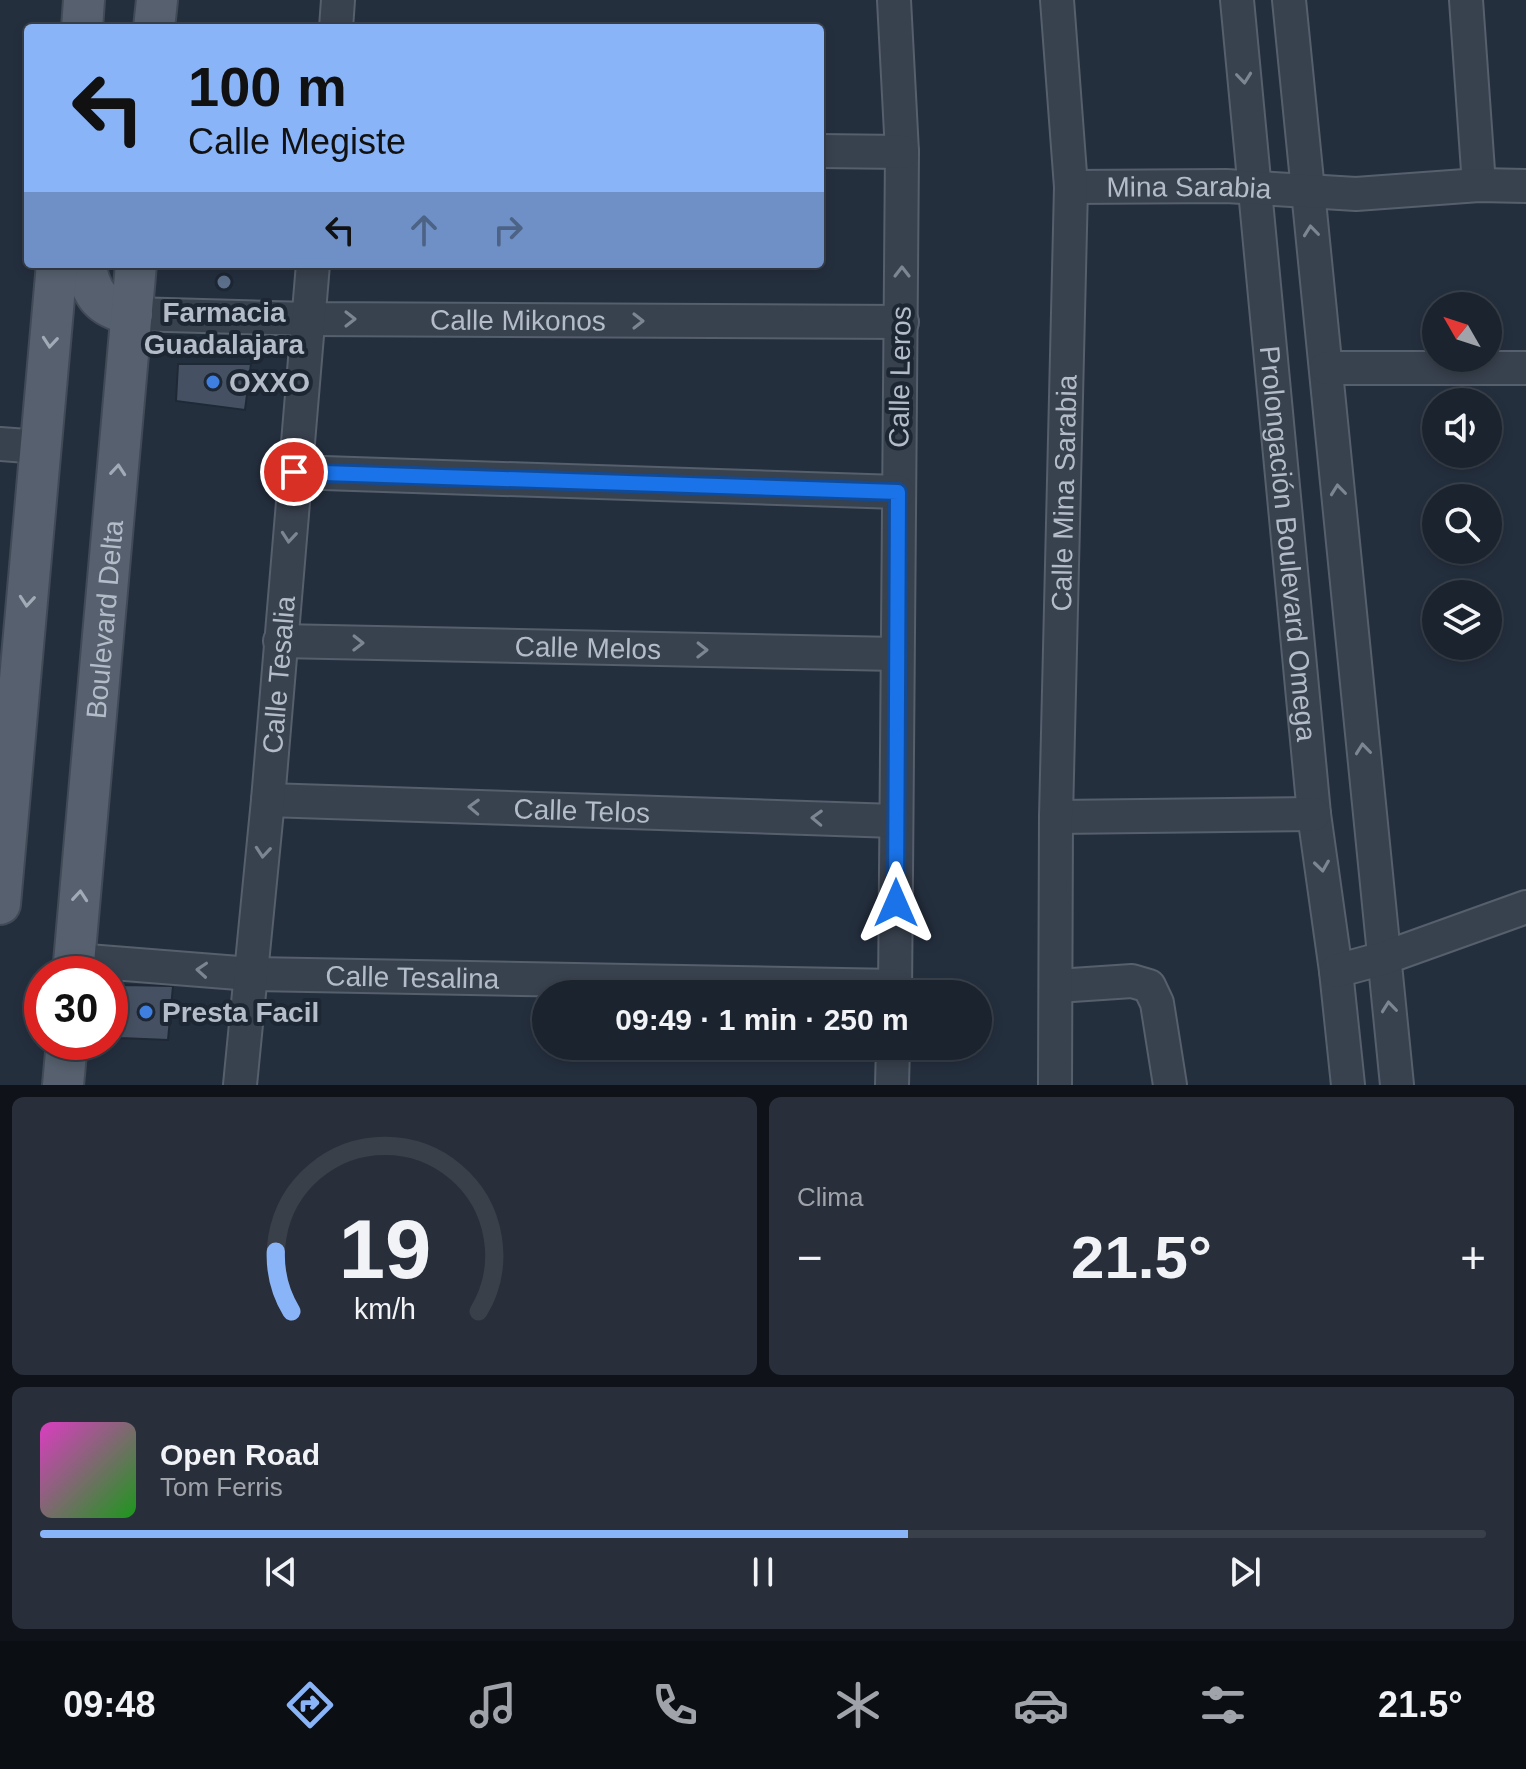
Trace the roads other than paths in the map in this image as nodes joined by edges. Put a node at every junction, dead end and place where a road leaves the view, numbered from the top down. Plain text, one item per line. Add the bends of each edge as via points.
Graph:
1 (84, 0) edge
2 (157, 0) edge
3 (338, 0) edge
4 (894, 0) edge
5 (1057, 0) edge
6 (1237, 0) edge
7 (1289, 0) edge
8 (1466, 0) edge
9 (82, 24) edge
10 (154, 24) edge
11 (336, 24) edge
12 (824, 151) edge
13 (902, 152) junction
14 (1479, 185) junction
15 (1526, 186) edge
16 (1071, 187) junction
17 (1255, 190) junction
18 (1307, 190) junction
19 (57, 268) edge
20 (86, 268) edge
21 (136, 268) edge
22 (313, 268) edge
23 (132, 314) junction
24 (308, 319) junction
25 (902, 322) junction
26 (1326, 368) junction
27 (1526, 368) edge
28 (1526, 376) edge
29 (0, 444) edge
30 (41, 447) junction
31 (294, 472) junction
32 (898, 492) junction
33 (280, 641) junction
34 (897, 654) junction
35 (268, 800) junction
36 (1314, 814) junction
37 (1056, 817) junction
38 (895, 821) junction
39 (0, 904) edge
40 (1526, 907) edge
41 (75, 956) edge
42 (1384, 958) junction
43 (128, 969) edge
44 (1336, 971) junction
45 (251, 974) junction
46 (896, 980) edge
47 (532, 981) edge
48 (1057, 986) junction
49 (65, 1060) edge
50 (893, 1060) edge
51 (63, 1085) edge
52 (240, 1085) edge
53 (892, 1085) edge
54 (1055, 1085) edge
55 (1170, 1085) edge
56 (1348, 1085) edge
57 (1397, 1085) edge

1 - 9 main road
2 - 10 main road
3 - 11 street
4 - 13 street, Calle Leros
5 - 16 street, Calle Mina Sarabia
6 -> 17 street, Prolongación Boulevard Omega
7 - 18 street, Prolongación Boulevard Omega
8 - 14 street
12 - 13 street
25 -> 13 street, Calle Leros
14 - 15 street, Mina Sarabia
14 - 18 street, Mina Sarabia via 1356,194
16 - 17 street, Mina Sarabia
16 - 37 street, Calle Mina Sarabia
17 - 18 street, Mina Sarabia
17 - 36 street, Prolongación Boulevard Omega
26 -> 18 street, Prolongación Boulevard Omega
19 -> 30 main road
20 - 23 main road via 101,301
21 - 23 main road, Boulevard Delta
22 - 24 street, Calle Tesalia
23 - 24 street, Calle Mikonos
41 -> 23 main road, Boulevard Delta
24 -> 25 street, Calle Mikonos
24 - 31 street, Calle Tesalia
25 - 32 street, Calle Leros
26 - 27 street
42 -> 26 street, Prolongación Boulevard Omega
27 - 28 street
29 - 30 street
30 -> 39 main road
31 - 32 street
31 -> 33 street, Calle Tesalia
32 - 34 street, Calle Leros
33 -> 34 street, Calle Melos
33 - 35 street, Calle Tesalia
34 - 38 street, Calle Leros
38 -> 35 street, Calle Telos
35 -> 45 street, Calle Tesalia
36 - 37 street
36 -> 44 street, Prolongación Boulevard Omega
37 - 48 street, Calle Mina Sarabia
38 - 46 street, Calle Leros
40 - 42 street
42 - 44 street
57 -> 42 street, Prolongación Boulevard Omega
45 -> 43 street, Calle Tesalina
44 - 56 street, Prolongación Boulevard Omega
45 - 47 street, Calle Tesalina
45 - 52 street, Calle Tesalia
48 - 54 street, Calle Mina Sarabia
48 - 55 street via 1132,981 1149,986 1157,1003
49 - 51 main road
50 - 53 street

